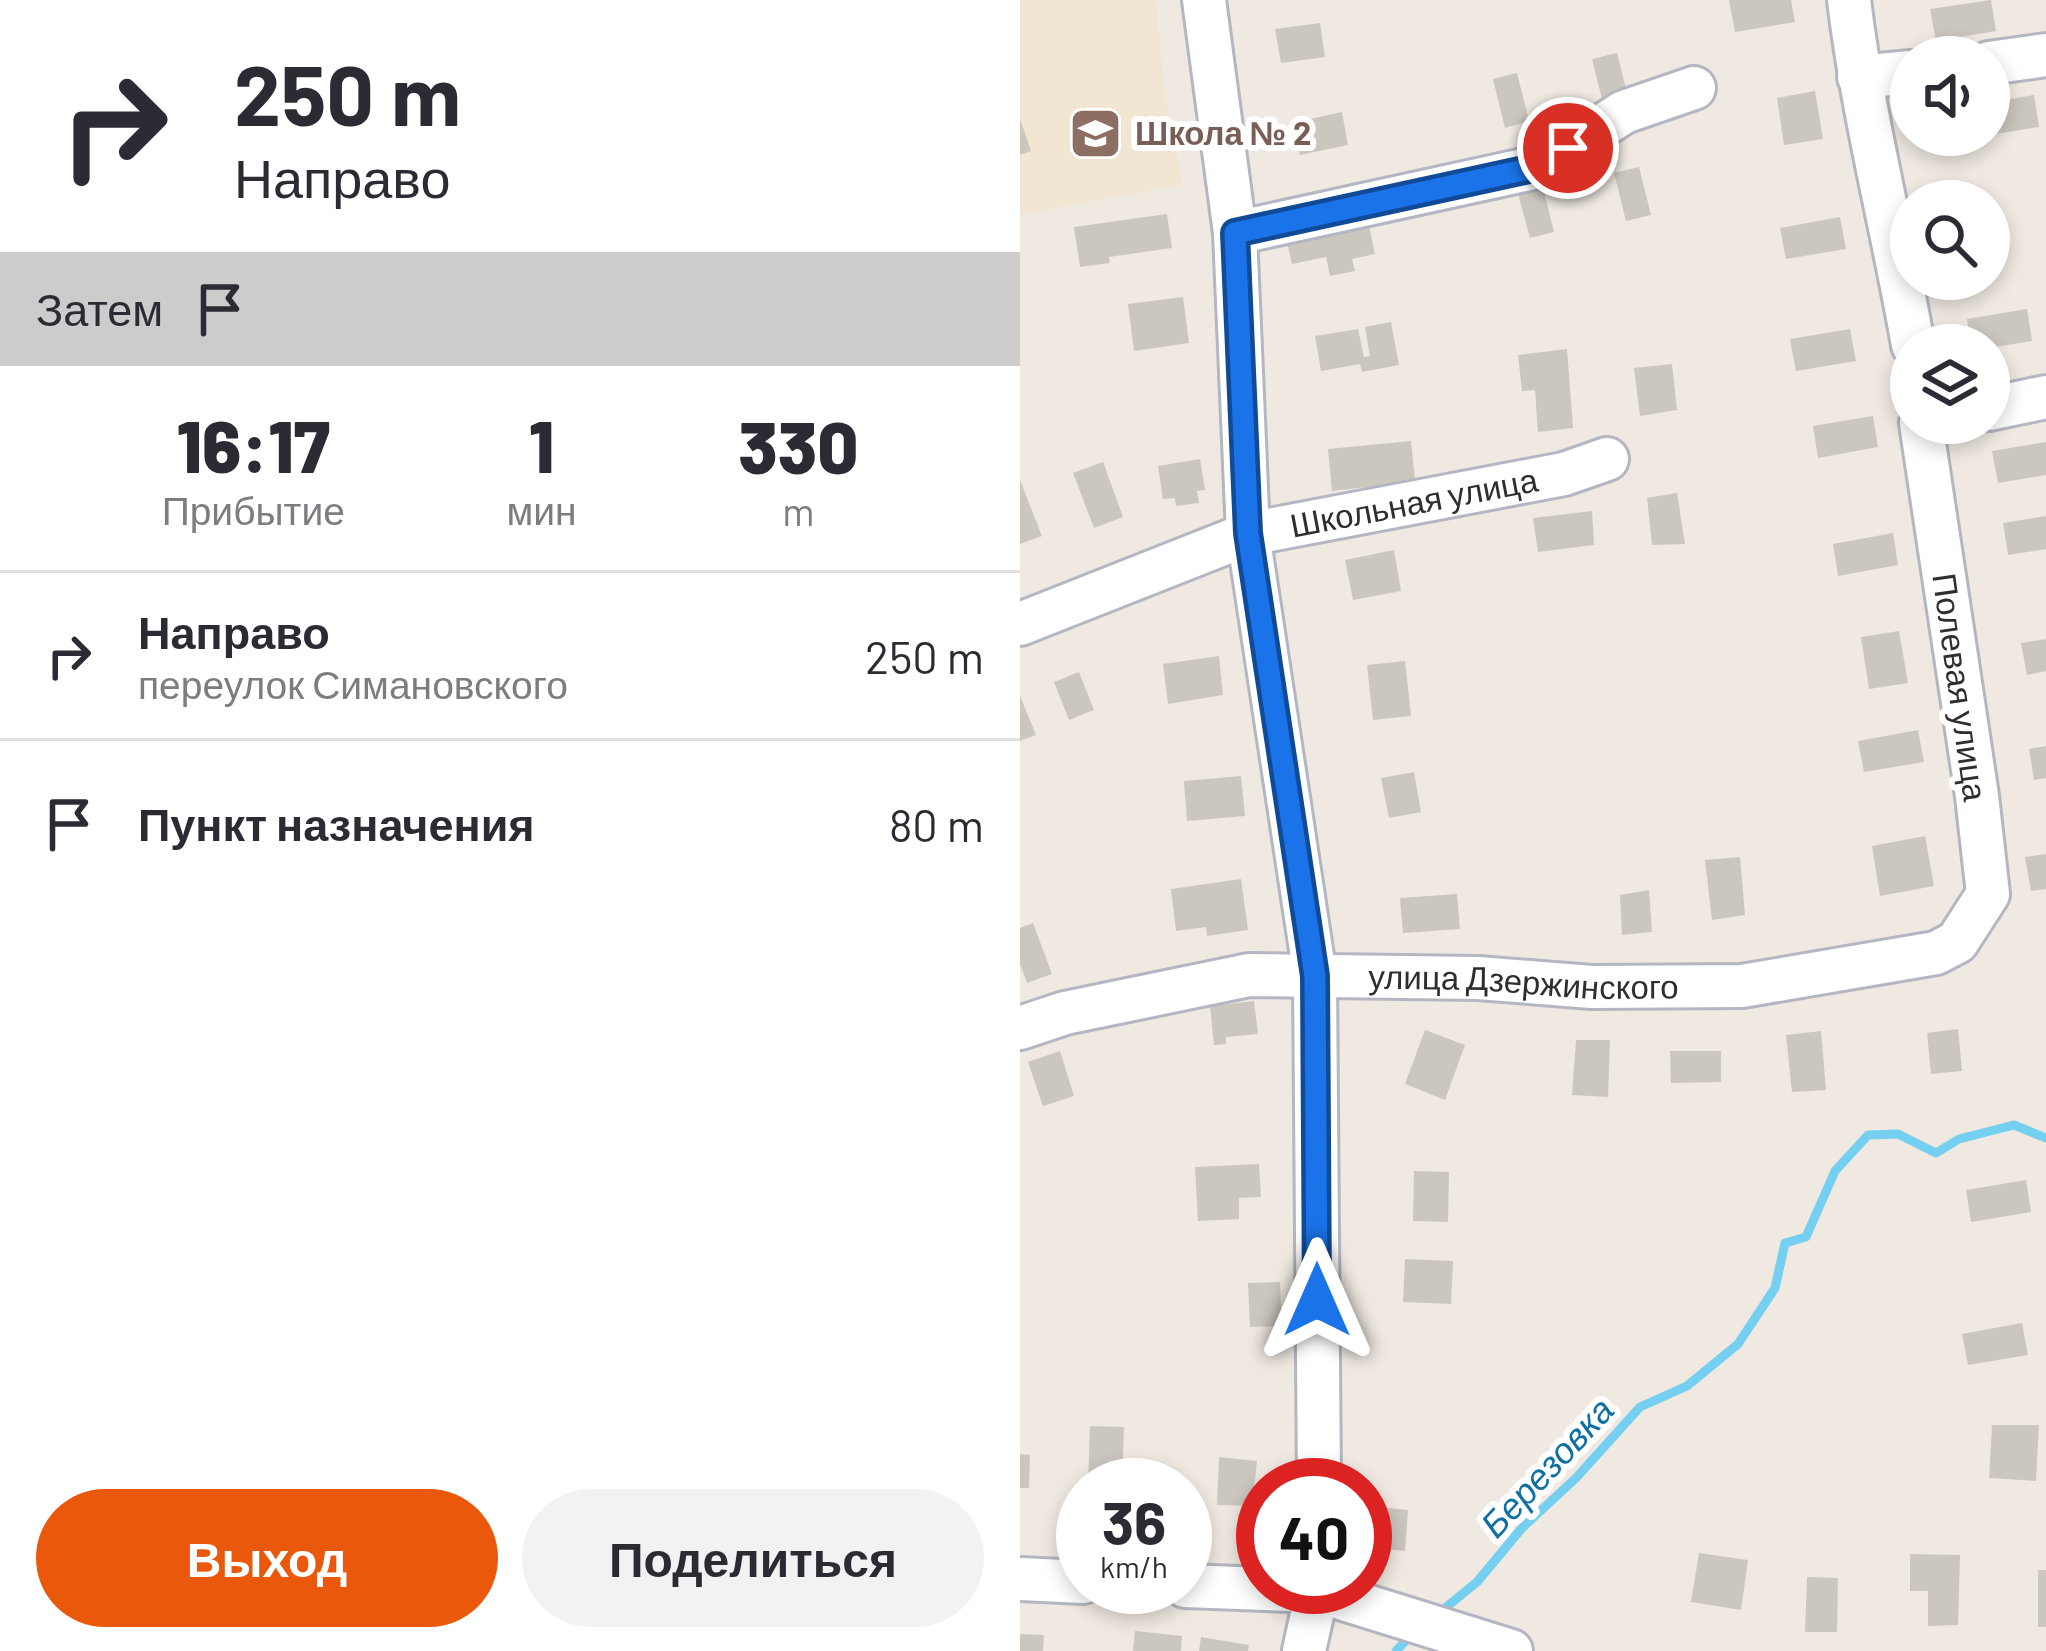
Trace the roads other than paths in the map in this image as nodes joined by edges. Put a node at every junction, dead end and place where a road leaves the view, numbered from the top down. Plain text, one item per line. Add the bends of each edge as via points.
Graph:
1 (1204, 0) edge
2 (1849, 0) edge
3 (2046, 55) edge
4 (2010, 61) edge
5 (1890, 74) edge
6 (1858, 77) junction
7 (1694, 88) dead end
8 (1235, 233) junction
9 (1909, 324) edge
10 (2046, 397) edge
11 (2010, 405) edge
12 (1925, 444) edge
13 (1607, 459) dead end
14 (1248, 533) junction
15 (1020, 624) edge
16 (1957, 942) joint
17 (1315, 976) junction
18 (1020, 1028) edge
19 (1319, 1458) edge
20 (1020, 1579) edge
21 (1056, 1581) edge
22 (1392, 1612) edge
23 (1312, 1614) edge
24 (1304, 1651) edge
25 (1511, 1651) edge

1 - 8 street
2 - 6 street
3 - 4 street
5 - 6 street
6 - 9 street
7 - 8 street via 1624,112 1538,167
8 - 14 street
10 - 11 street
12 - 16 street, Полевая улица via 1988,894
13 - 14 street, Школьная улица via 1564,474
14 - 15 street, Школьная улица
14 - 17 street
16 - 17 street, улица Дзержинского via 1742,986
17 - 18 street, улица Дзержинского via 1249,975
17 - 19 street
20 - 21 street
22 - 25 street
23 - 24 street

